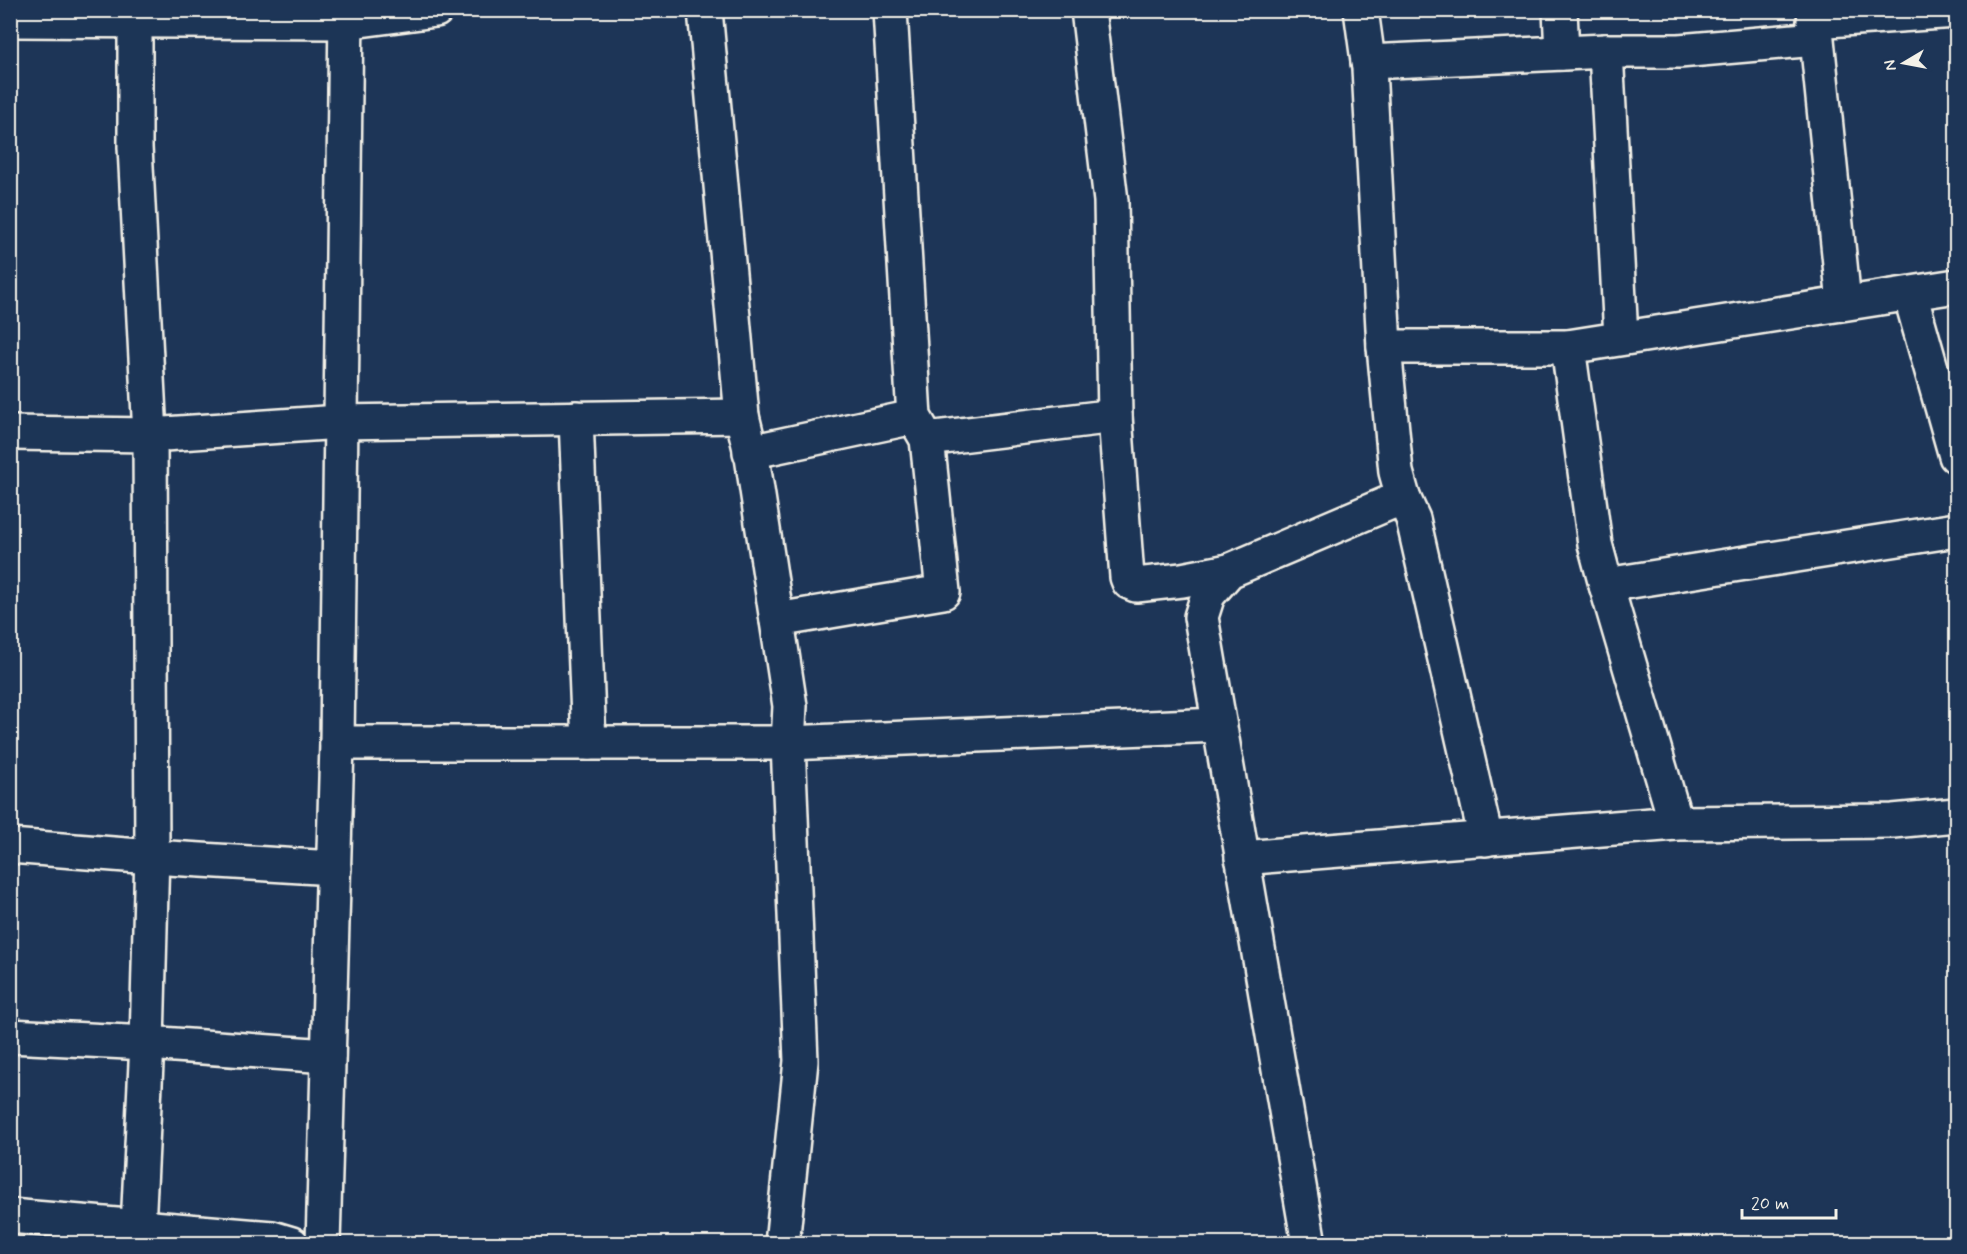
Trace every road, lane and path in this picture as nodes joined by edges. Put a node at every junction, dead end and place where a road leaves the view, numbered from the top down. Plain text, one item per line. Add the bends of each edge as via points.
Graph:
1 (436, 10) edge
2 (705, 10) edge
3 (890, 10) edge
4 (1088, 10) edge
5 (1361, 10) edge
6 (1560, 10) edge
7 (1956, 11) edge
8 (346, 16) edge
9 (10, 20) edge
10 (135, 21) junction
11 (1814, 24) edge
12 (1606, 51) junction
13 (1562, 52) junction
14 (1368, 62) junction
15 (1956, 286) edge
16 (1910, 294) junction
17 (1844, 303) junction
18 (1621, 339) junction
19 (1384, 347) junction
20 (1568, 347) junction
21 (742, 416) junction
22 (1114, 416) junction
23 (576, 418) junction
24 (340, 422) junction
25 (920, 428) junction
26 (10, 433) edge
27 (150, 435) junction
28 (750, 452) junction
29 (1956, 456) edge
30 (1403, 497) junction
31 (1956, 530) edge
32 (1229, 571) junction
33 (1606, 585) junction
34 (777, 620) junction
35 (1219, 725) junction
36 (788, 742) junction
37 (337, 743) junction
38 (589, 743) junction
39 (1956, 815) edge
40 (1676, 823) junction
41 (1486, 838) junction
42 (10, 846) edge
43 (152, 857) junction
44 (1242, 858) junction
45 (334, 868) junction
46 (10, 1036) edge
47 (147, 1043) junction
48 (328, 1056) junction
49 (10, 1216) edge
50 (138, 1227) junction
51 (292, 1244) edge
52 (323, 1244) edge
53 (782, 1244) edge
54 (1309, 1244) edge

1 - 8 street
2 - 21 street
3 - 25 street
4 - 22 street via 1111,201
5 - 14 street
6 - 13 street
7 - 11 street
8 - 10 street
8 - 24 street
9 - 10 street
10 - 27 street via 135,147
11 - 12 street via 1678,51
11 - 17 street
12 - 13 street
12 - 18 street
13 - 14 street
14 - 19 street
15 - 16 street
16 - 17 street
16 - 29 street
17 - 18 street
18 - 20 street
19 - 20 street
19 - 30 street via 1396,472
20 - 33 street via 1595,544
21 - 23 street
21 - 28 street
22 - 25 street
22 - 32 street via 1129,582 1136,585 1182,580
23 - 24 street
23 - 38 street
24 - 27 street
24 - 37 street
25 - 28 street
25 - 34 street via 944,592
26 - 27 street
27 - 43 street
28 - 34 street
30 - 32 street
30 - 41 street via 1413,519
31 - 33 street
32 - 35 street via 1208,594 1201,617
33 - 40 street
34 - 36 street via 790,706
35 - 36 street
35 - 44 street
36 - 38 street
36 - 53 street via 801,1061
37 - 38 street
37 - 45 street
39 - 40 street via 1893,821
40 - 41 street
41 - 44 street
42 - 43 street
43 - 45 street
43 - 47 street
44 - 54 street
45 - 48 street
46 - 47 street
47 - 48 street
47 - 50 street
48 - 52 street
49 - 50 street
50 - 51 street via 272,1238

